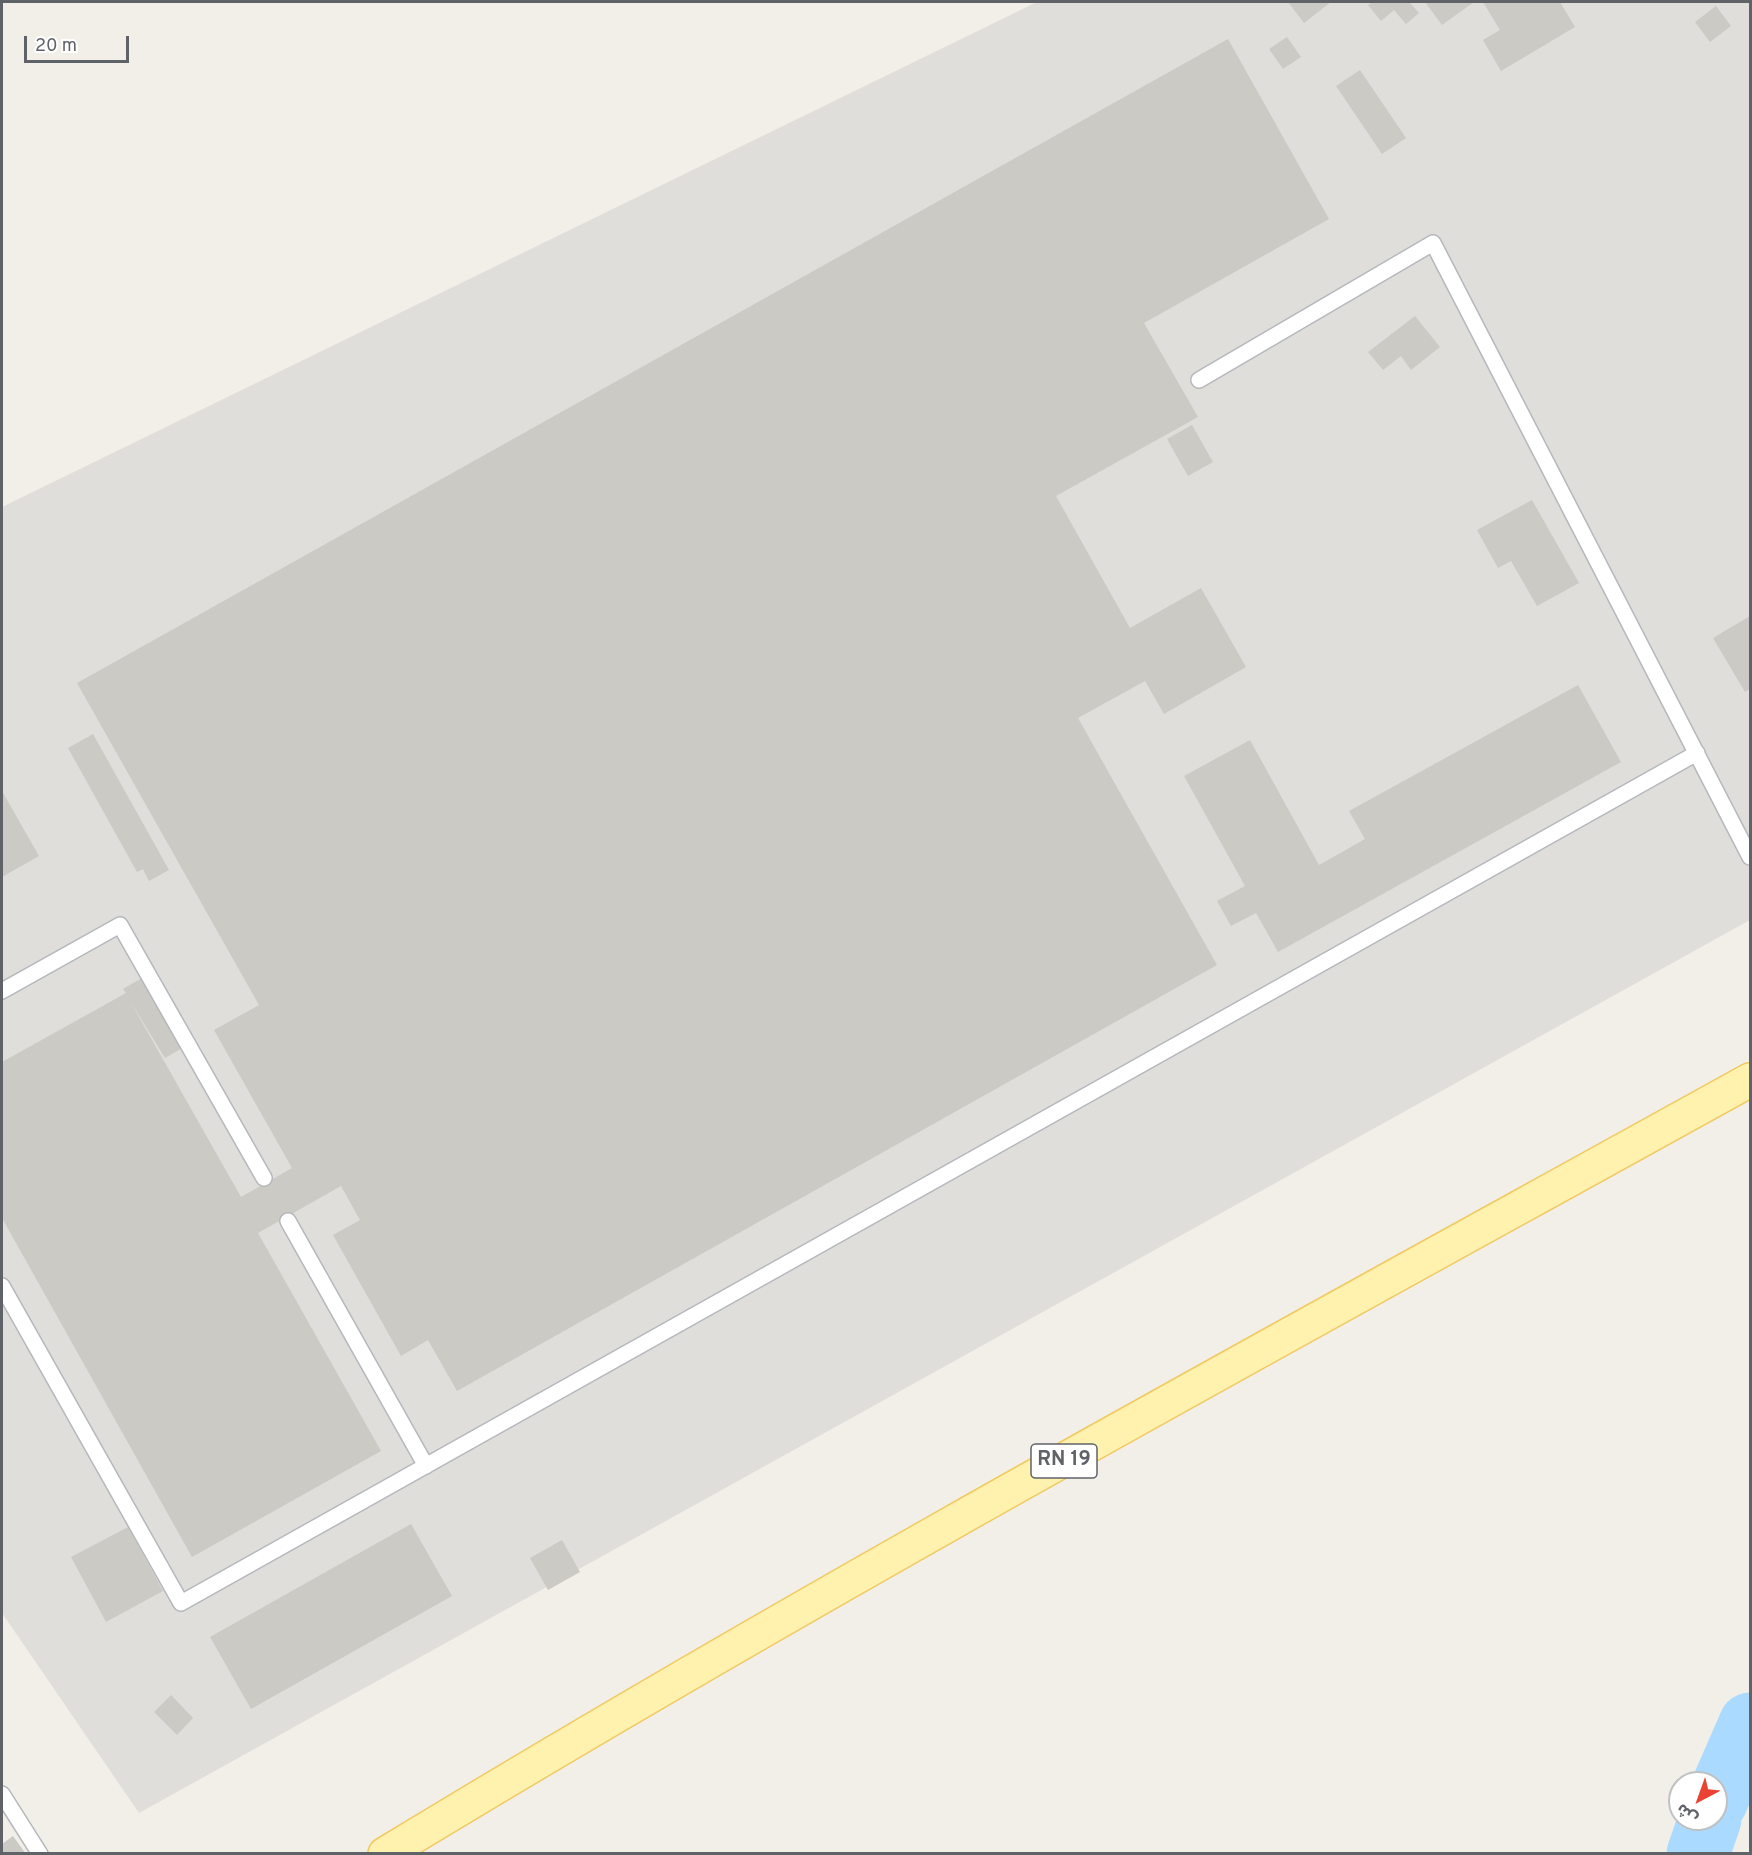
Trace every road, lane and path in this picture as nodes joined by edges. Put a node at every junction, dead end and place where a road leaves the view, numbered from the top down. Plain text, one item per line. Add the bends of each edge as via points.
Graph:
1 (1199, 380) dead end
2 (1697, 753) junction
3 (1750, 857) edge
4 (2, 991) edge
5 (1750, 1080) edge
6 (264, 1178) dead end
7 (288, 1221) dead end
8 (2, 1286) edge
9 (426, 1466) junction
10 (2, 1794) edge
11 (40, 1854) edge
12 (386, 1854) edge

1 - 2 lane via 1433,243
2 - 3 lane
2 - 9 lane
4 - 6 lane via 120,925
5 - 12 main road, RN 19 via 879,1565
7 - 9 lane
8 - 9 lane via 181,1603
10 - 11 lane

